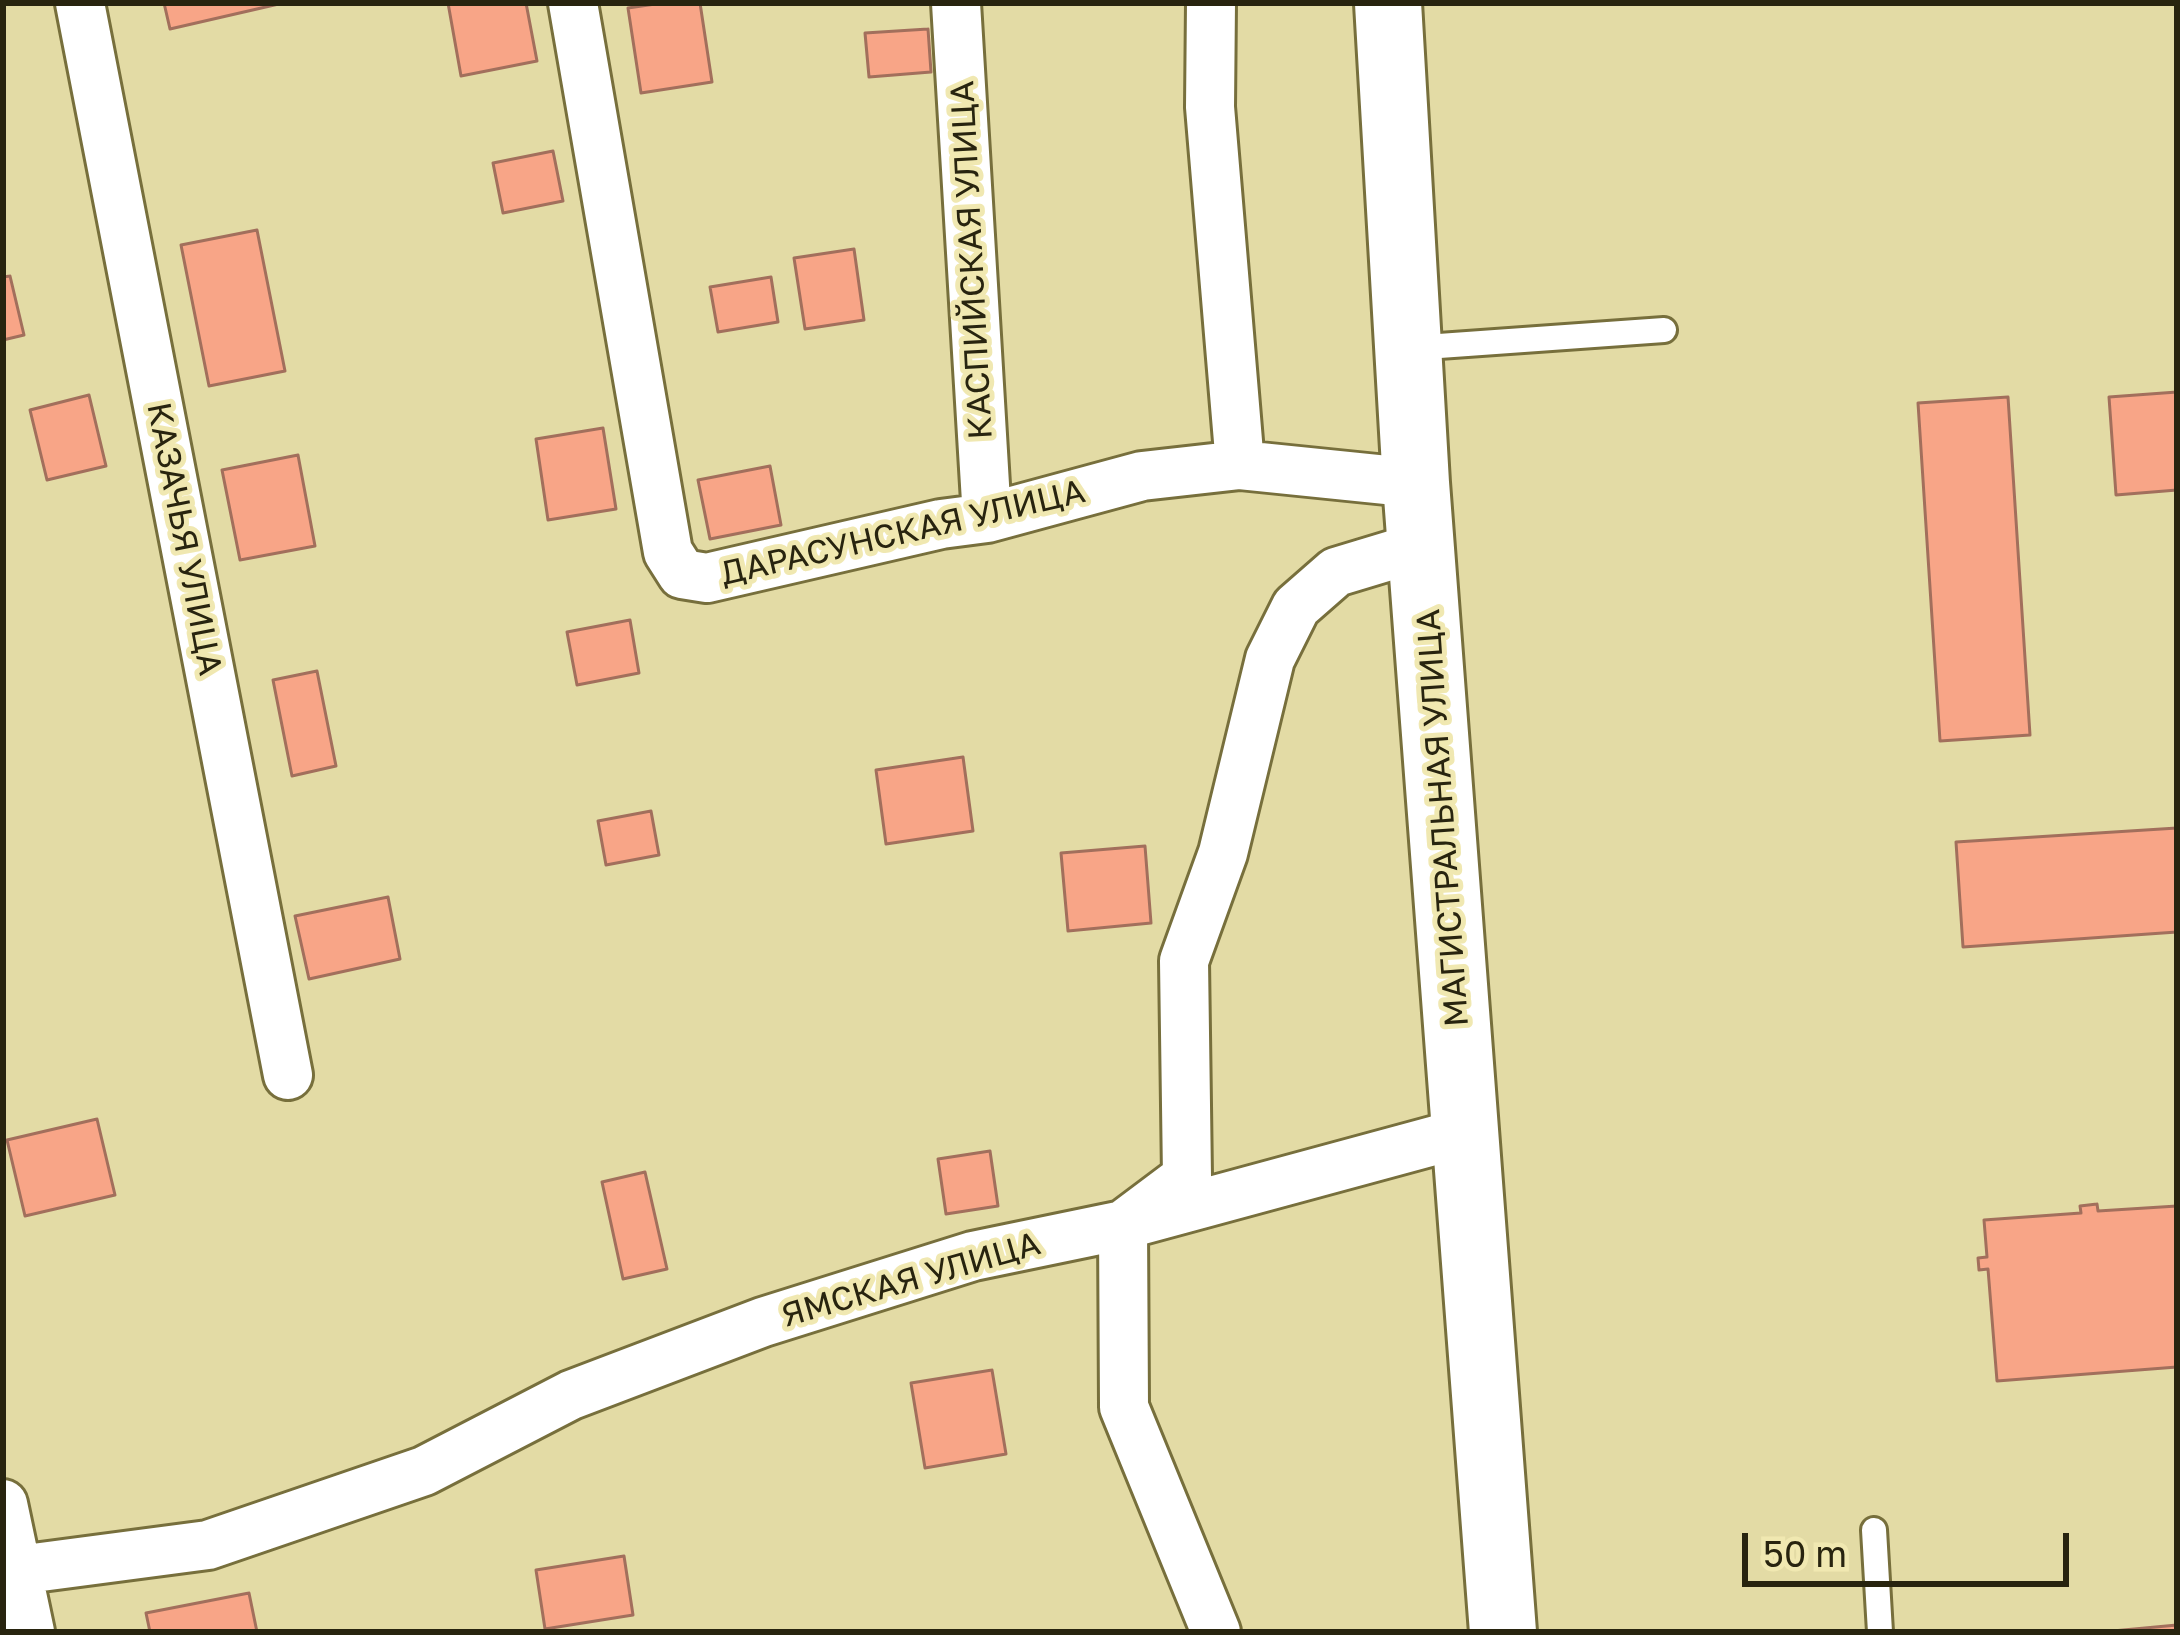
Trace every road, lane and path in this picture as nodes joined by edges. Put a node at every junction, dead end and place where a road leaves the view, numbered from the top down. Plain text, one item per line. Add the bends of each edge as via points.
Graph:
1 (80, 3) edge
2 (573, 3) edge
3 (956, 3) edge
4 (1211, 3) edge
5 (1388, 3) edge
6 (1664, 330) dead end
7 (1408, 348) junction
8 (1240, 465) junction
9 (1419, 514) junction
10 (987, 518) junction
11 (288, 1075) dead end
12 (1466, 1132) junction
13 (1124, 1225) junction
14 (3, 1504) edge
15 (1874, 1530) dead end
16 (11, 1571) edge
17 (30, 1632) edge
18 (1216, 1632) edge
19 (1503, 1632) edge
20 (1880, 1632) edge

1 - 11 street, КАЗАЧЬЯ УЛИЦА
2 - 10 street, ДАРАСУНСКАЯ УЛИЦА via 668,552 682,574 707,578
3 - 10 street, КАСПИЙСКАЯ УЛИЦА
4 - 8 street via 1210,107
5 - 7 main road, МАГИСТРАЛЬНАЯ УЛИЦА
6 - 7 lane
7 - 9 main road, МАГИСТРАЛЬНАЯ УЛИЦА
8 - 9 street, ДАРАСУНСКАЯ УЛИЦА
8 - 10 street, ДАРАСУНСКАЯ УЛИЦА via 1142,476
9 - 12 main road, МАГИСТРАЛЬНАЯ УЛИЦА
9 - 13 street, ЯМСКАЯ УЛИЦА via 1296,607 1270,659 1223,853 1184,961 1187,1177
12 - 13 street
12 - 19 main road, МАГИСТРАЛЬНАЯ УЛИЦА
13 - 16 street, ЯМСКАЯ УЛИЦА via 973,1256 763,1322 571,1395 424,1471 208,1545
13 - 18 street via 1124,1407
14 - 16 street
15 - 20 lane
16 - 17 street

